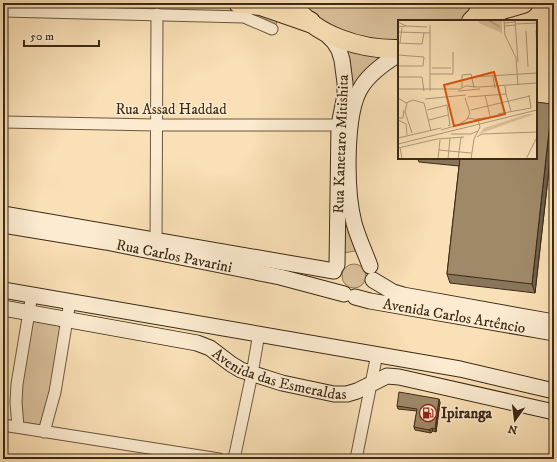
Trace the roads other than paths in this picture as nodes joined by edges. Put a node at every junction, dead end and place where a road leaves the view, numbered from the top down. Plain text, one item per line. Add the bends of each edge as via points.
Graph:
1 (239, 3) edge
2 (293, 3) edge
3 (484, 3) edge
4 (523, 3) edge
5 (3, 11) edge
6 (157, 14) junction
7 (472, 20) edge
8 (479, 20) edge
9 (316, 26) junction
10 (272, 29) dead end
11 (398, 49) edge
12 (398, 55) edge
13 (3, 122) edge
14 (156, 125) junction
15 (339, 125) junction
16 (3, 214) edge
17 (3, 226) edge
18 (156, 246) junction
19 (336, 268) junction
20 (281, 270) junction
21 (372, 273) junction
22 (3, 290) edge
23 (32, 294) junction
24 (350, 295) junction
25 (70, 301) junction
26 (3, 308) edge
27 (28, 312) junction
28 (67, 320) junction
29 (554, 322) edge
30 (259, 333) junction
31 (554, 333) edge
32 (377, 354) junction
33 (252, 374) junction
34 (371, 385) junction
35 (554, 391) edge
36 (554, 412) edge
37 (3, 425) edge
38 (18, 427) junction
39 (44, 432) junction
40 (219, 459) edge
41 (234, 459) edge
42 (356, 459) edge

1 - 9 highway via 261,5
2 - 9 highway
3 - 7 highway
4 - 8 highway
5 - 6 street
6 - 10 street via 244,17
6 - 14 street
9 - 11 highway via 362,46 384,50
9 - 15 main road, Rua Kanetaro Mitishita via 339,50 344,71 345,95
12 - 21 main road, Rua Kanetaro Mitishita via 379,68 362,86 355,102 349,138 352,209 358,236
13 - 14 street, Rua Assad Haddad
14 - 15 street, Rua Assad Haddad
14 - 18 street
15 - 19 main road, Rua Kanetaro Mitishita
16 - 18 main road, Rua Carlos Pavarini
17 - 18 main road, Rua Carlos Pavarini via 106,242
18 - 20 main road, Rua Carlos Pavarini
19 - 20 main road, Rua Carlos Pavarini
19 - 21 main road via 341,260 354,256 366,261
19 - 24 main road via 333,278 335,284 339,290
20 - 24 main road, Rua Carlos Pavarini
21 - 24 main road via 371,286 367,291 362,295
21 - 29 main road, Avenida Carlos Artêncio via 393,292 403,296
22 - 23 main road, Avenida das Esmeraldas
23 - 25 main road, Avenida das Esmeraldas
23 - 27 street
24 - 31 main road, Avenida Carlos Artêncio
25 - 28 street
25 - 30 main road, Avenida das Esmeraldas
26 - 27 main road, Avenida das Esmeraldas
27 - 28 main road, Avenida das Esmeraldas
27 - 38 street via 17,384
28 - 33 main road, Avenida das Esmeraldas via 197,343 210,348 231,364
28 - 39 street via 55,392
30 - 32 main road, Avenida das Esmeraldas
30 - 33 street
32 - 34 street
32 - 35 main road, Avenida das Esmeraldas via 460,369
33 - 34 main road, Avenida das Esmeraldas via 334,394 347,394
33 - 41 street
34 - 36 main road, Avenida das Esmeraldas via 387,376 399,377
34 - 42 street
37 - 38 street
38 - 39 street
39 - 40 street

